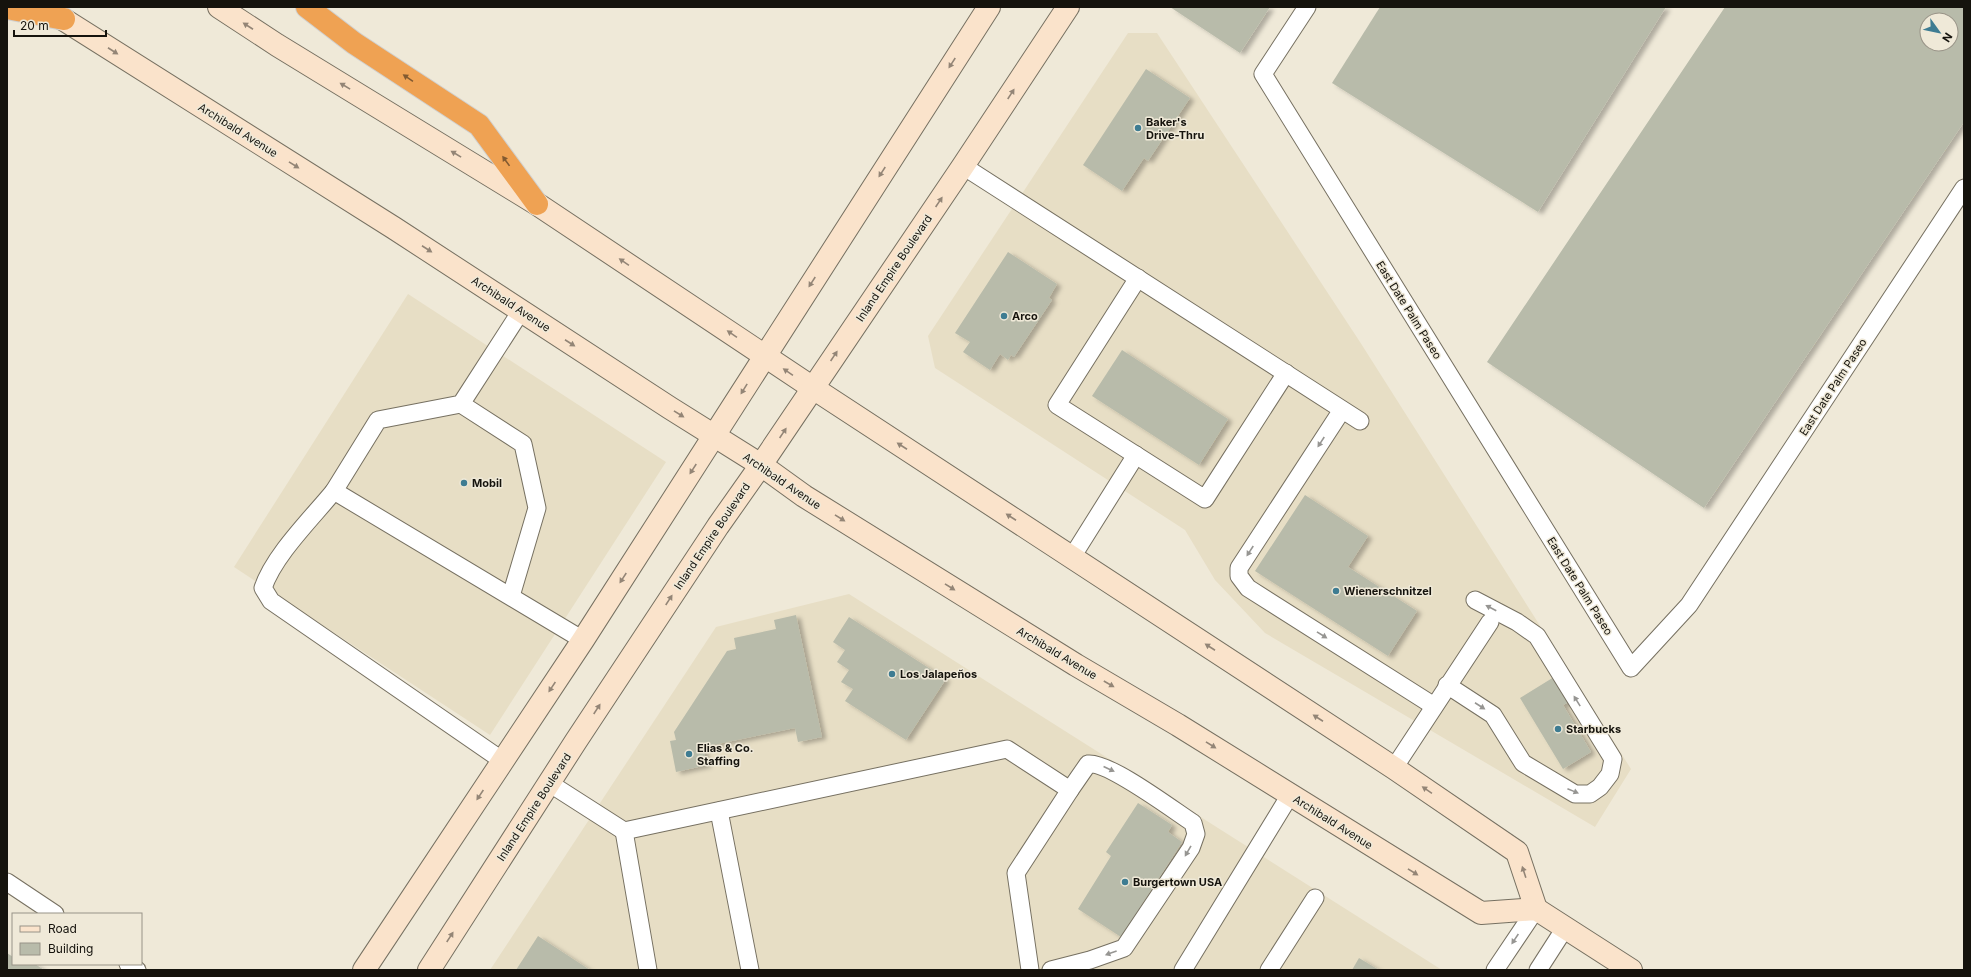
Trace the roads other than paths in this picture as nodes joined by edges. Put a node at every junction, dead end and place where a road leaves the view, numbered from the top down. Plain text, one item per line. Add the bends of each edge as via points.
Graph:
1 (44, 7) edge
2 (218, 7) edge
3 (307, 7) edge
4 (988, 7) edge
5 (1068, 7) edge
6 (1307, 7) edge
7 (7, 8) edge
8 (64, 20) junction
9 (963, 166) junction
10 (1964, 188) edge
11 (537, 204) junction
12 (1138, 278) junction
13 (521, 311) junction
14 (764, 356) junction
15 (1286, 373) junction
16 (813, 388) junction
17 (460, 404) junction
18 (1342, 410) junction
19 (1360, 421) dead end
20 (714, 436) junction
21 (1136, 455) junction
22 (761, 465) junction
23 (334, 491) junction
24 (1072, 557) junction
25 (511, 596) junction
26 (1475, 600) dead end
27 (1490, 622) dead end
28 (583, 640) junction
29 (1447, 685) junction
30 (1434, 706) junction
31 (503, 761) junction
32 (1394, 768) junction
33 (549, 782) junction
34 (1070, 790) junction
35 (1290, 795) junction
36 (719, 811) junction
37 (624, 831) junction
38 (7, 882) edge
39 (1315, 898) dead end
40 (1536, 909) junction
41 (54, 913) edge
42 (1565, 928) junction
43 (364, 970) edge
44 (429, 970) edge
45 (648, 970) edge
46 (750, 970) edge
47 (1030, 970) edge
48 (1051, 970) edge
49 (1184, 970) edge
50 (1270, 970) edge
51 (1495, 970) edge
52 (1538, 970) edge
53 (1631, 970) edge

1 - 8 main road, Archibald Avenue
11 -> 2 main road
11 -> 3 highway via 479,125 354,43
4 -> 14 main road
9 -> 5 main road, Inland Empire Boulevard
6 - 10 lane, East Date Palm Paseo via 1263,74 1630,668 1689,605
7 - 8 highway
8 -> 13 main road, Archibald Avenue
9 - 12 lane
16 -> 9 main road, Inland Empire Boulevard
14 -> 11 main road
12 - 15 lane
12 - 21 lane via 1057,405
13 - 17 lane
13 -> 20 main road, Archibald Avenue
16 -> 14 main road
14 -> 20 main road
15 - 18 lane
15 - 21 lane via 1205,499
22 -> 16 main road, Inland Empire Boulevard
24 -> 16 main road
17 - 23 lane via 378,420
17 - 25 lane via 523,444 537,508
18 - 19 lane
18 -> 30 lane via 1239,568 1239,576 1248,588
20 - 22 main road, Archibald Avenue
20 -> 28 main road
21 - 24 lane
33 -> 22 main road, Inland Empire Boulevard
22 -> 35 main road, Archibald Avenue via 804,496
23 - 25 lane
23 - 31 lane via 289,545 263,588 271,600
32 -> 24 main road
25 - 28 lane
29 -> 26 lane via 1493,715 1523,763 1575,794 1590,794 1600,787 1610,774 1613,759 1537,636 1517,622
27 - 29 lane
28 -> 31 main road
29 - 30 lane
30 - 32 lane
31 -> 43 main road
40 -> 32 main road via 1517,852
33 - 37 lane
44 -> 33 main road, Inland Empire Boulevard
34 - 36 lane via 1007,749
34 - 47 lane via 1016,873
34 -> 48 lane via 1088,764 1095,763 1112,770 1193,823 1196,834 1190,848 1124,948
35 -> 40 main road, Archibald Avenue via 1481,913
35 - 49 lane
36 - 37 lane
36 - 46 lane
37 - 45 lane
38 - 41 lane
39 - 50 lane
40 - 42 main road
40 -> 51 lane
42 - 52 lane
42 - 53 main road

